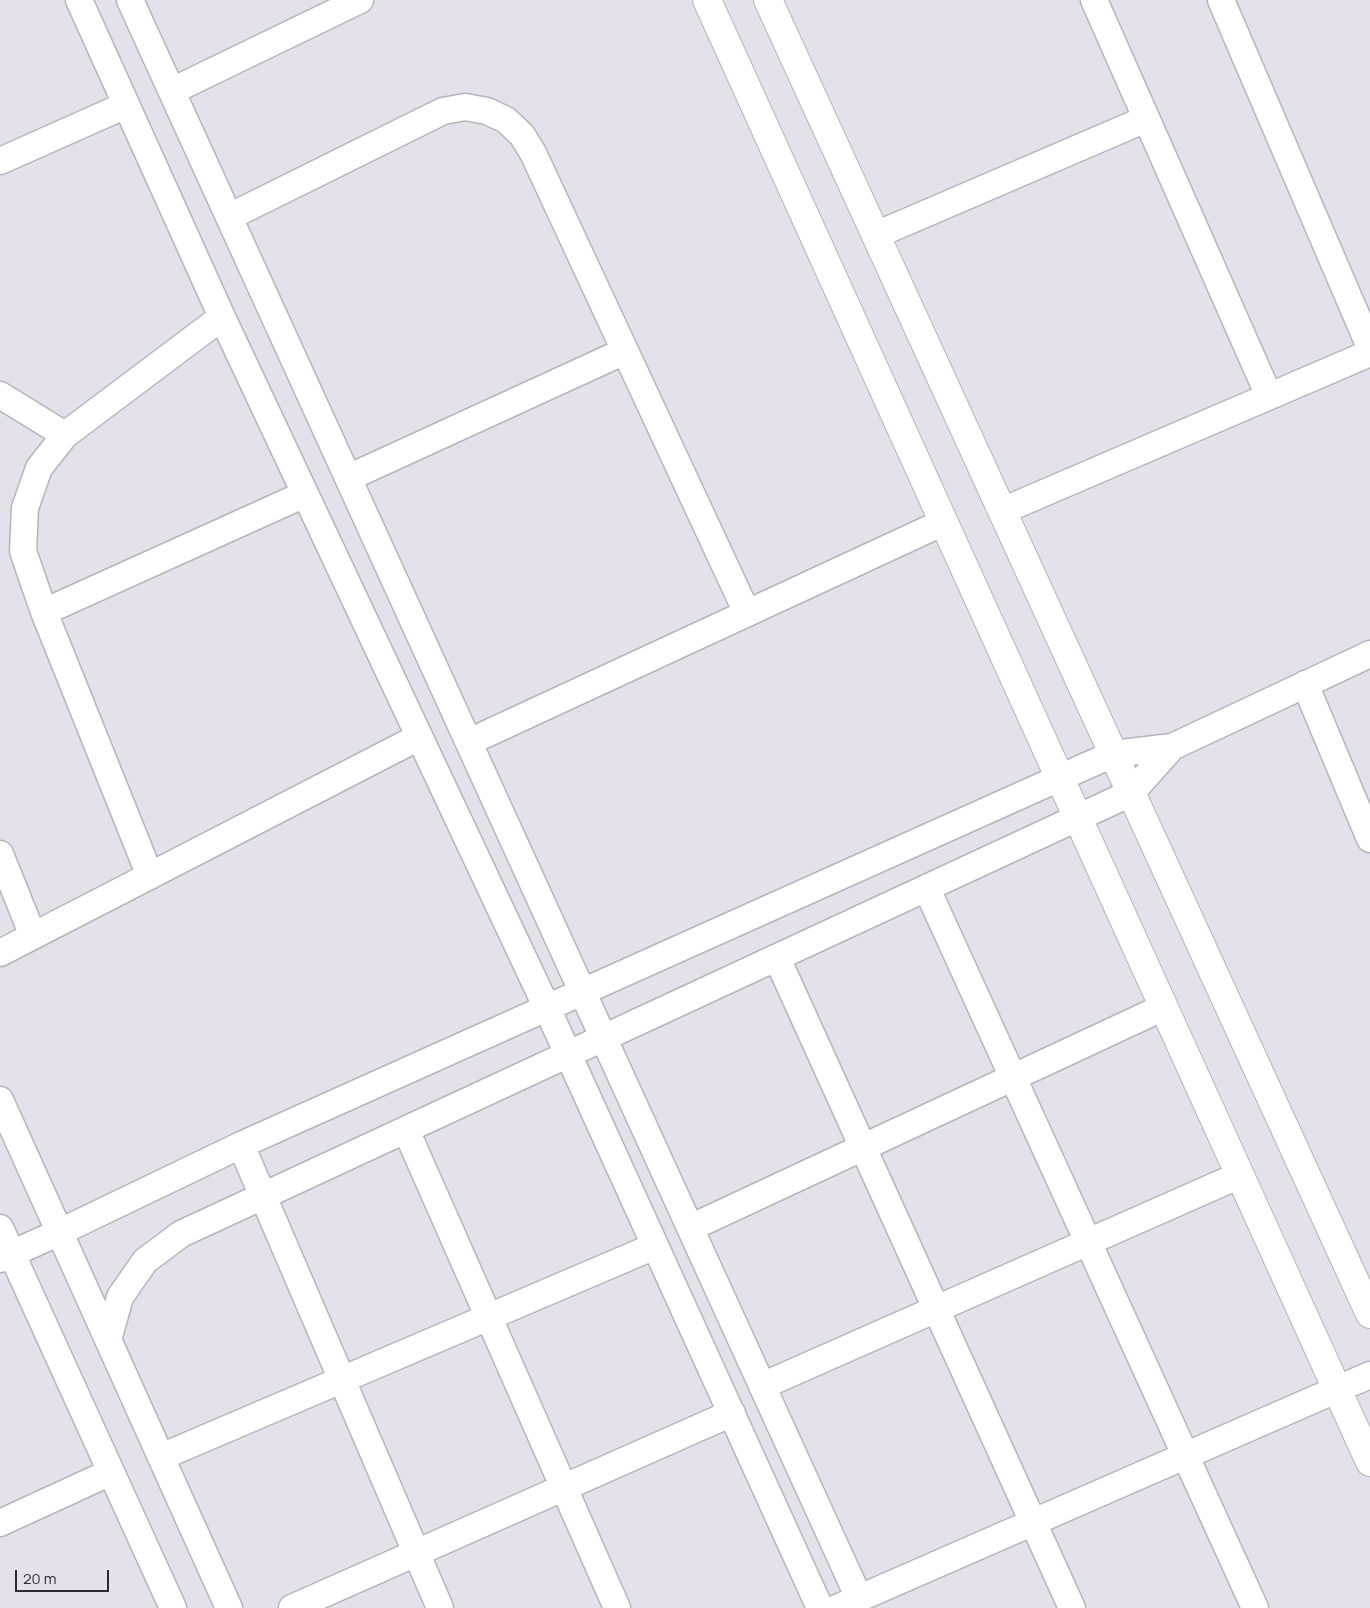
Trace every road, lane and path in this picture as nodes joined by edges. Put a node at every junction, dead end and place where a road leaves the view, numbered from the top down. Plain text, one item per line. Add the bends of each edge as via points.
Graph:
1 (79, 0) edge
2 (130, 0) edge
3 (360, 0) edge
4 (707, 0) edge
5 (768, 0) edge
6 (1094, 0) edge
7 (1221, 0) edge
8 (172, 91) junction
9 (126, 105) junction
10 (1146, 119) junction
11 (0, 161) edge
12 (229, 217) junction
13 (876, 235) junction
14 (222, 318) junction
15 (1370, 347) edge
16 (625, 351) junction
17 (1370, 353) edge
18 (0, 395) edge
19 (1269, 396) junction
20 (65, 435) junction
21 (348, 478) junction
22 (305, 494) junction
23 (1002, 511) junction
24 (944, 522) junction
25 (44, 612) junction
26 (747, 613) junction
27 (1370, 654) edge
28 (1306, 684) junction
29 (419, 737) junction
30 (469, 742) junction
31 (1172, 747) junction
32 (1114, 754) junction
33 (1060, 778) junction
34 (1131, 794) junction
35 (1078, 818) junction
36 (1370, 839) edge
37 (0, 854) edge
38 (150, 876) junction
39 (927, 889) junction
40 (33, 936) junction
41 (0, 953) edge
42 (777, 958) junction
43 (582, 992) junction
44 (1164, 1007) junction
45 (546, 1008) junction
46 (604, 1038) junction
47 (568, 1055) junction
48 (1013, 1078) junction
49 (0, 1100) edge
50 (406, 1130) junction
51 (241, 1145) junction
52 (863, 1148) junction
53 (1240, 1175) junction
54 (263, 1197) junction
55 (0, 1228) edge
56 (690, 1228) junction
57 (60, 1232) junction
58 (1088, 1242) junction
59 (655, 1246) junction
60 (6, 1256) edge
61 (936, 1309) junction
62 (1370, 1314) edge
63 (488, 1317) junction
64 (108, 1340) junction
65 (1370, 1375) edge
66 (342, 1380) junction
67 (762, 1386) junction
68 (1337, 1390) junction
69 (732, 1414) junction
70 (1186, 1456) junction
71 (161, 1457) junction
72 (1370, 1462) edge
73 (111, 1472) junction
74 (564, 1488) junction
75 (1034, 1522) junction
76 (0, 1523) edge
77 (416, 1553) junction
78 (848, 1603) edge
79 (173, 1608) edge
80 (229, 1608) edge
81 (292, 1608) edge
82 (440, 1608) edge
83 (617, 1608) edge
84 (820, 1608) edge
85 (1072, 1608) edge
86 (1255, 1608) edge

1 - 9 street
2 - 8 street
3 - 8 street
4 - 24 street
5 - 13 street
6 - 10 street
7 - 15 street
8 - 12 street
9 - 11 street
9 - 14 street
10 - 13 street
10 - 19 street
12 - 16 street via 443,111 464,107 486,110 506,120 522,135 533,154
12 - 21 street
13 - 23 street
14 - 20 street
14 - 22 street
16 - 21 street
16 - 26 street
17 - 19 street
18 - 20 street
19 - 23 street
20 - 25 street via 39,468 25,508 24,551
21 - 30 street
22 - 25 street
22 - 29 street
23 - 32 street
24 - 26 street
24 - 33 street
25 - 38 street
26 - 30 street
27 - 28 street
28 - 31 street
28 - 36 street
29 - 38 street
29 - 45 street
30 - 43 street
31 - 32 street
31 - 34 street
32 - 33 street
32 - 34 street
33 - 35 street
33 - 43 street
34 - 35 street
34 - 62 street
35 - 39 street
35 - 44 street
37 - 40 street
38 - 40 street
39 - 42 street
39 - 48 street
40 - 41 street
42 - 46 street
42 - 52 street
43 - 45 street
43 - 46 street
44 - 48 street
44 - 53 street
45 - 47 street
45 - 51 street
46 - 47 street
46 - 56 street
47 - 50 street
47 - 59 street
48 - 52 street
48 - 58 street
49 - 57 street
50 - 54 street
50 - 63 street
51 - 54 street
51 - 57 street
52 - 56 street
52 - 61 street
53 - 58 street
53 - 68 street
54 - 64 street via 182,1234 145,1260 120,1297
54 - 66 street
55 - 60 street
56 - 67 street
57 - 60 street
57 - 64 street
58 - 61 street
58 - 70 street
59 - 63 street
59 - 69 street
60 - 73 street
61 - 67 street
61 - 75 street
63 - 66 street
63 - 74 street
64 - 71 street
65 - 68 street
66 - 71 street
66 - 77 street
67 - 78 street
68 - 70 street
68 - 72 street
69 - 74 street
69 - 84 street
70 - 75 street
70 - 86 street
71 - 80 street
73 - 76 street
73 - 79 street
74 - 77 street
74 - 83 street
75 - 78 street
75 - 85 street
77 - 81 street
77 - 82 street

